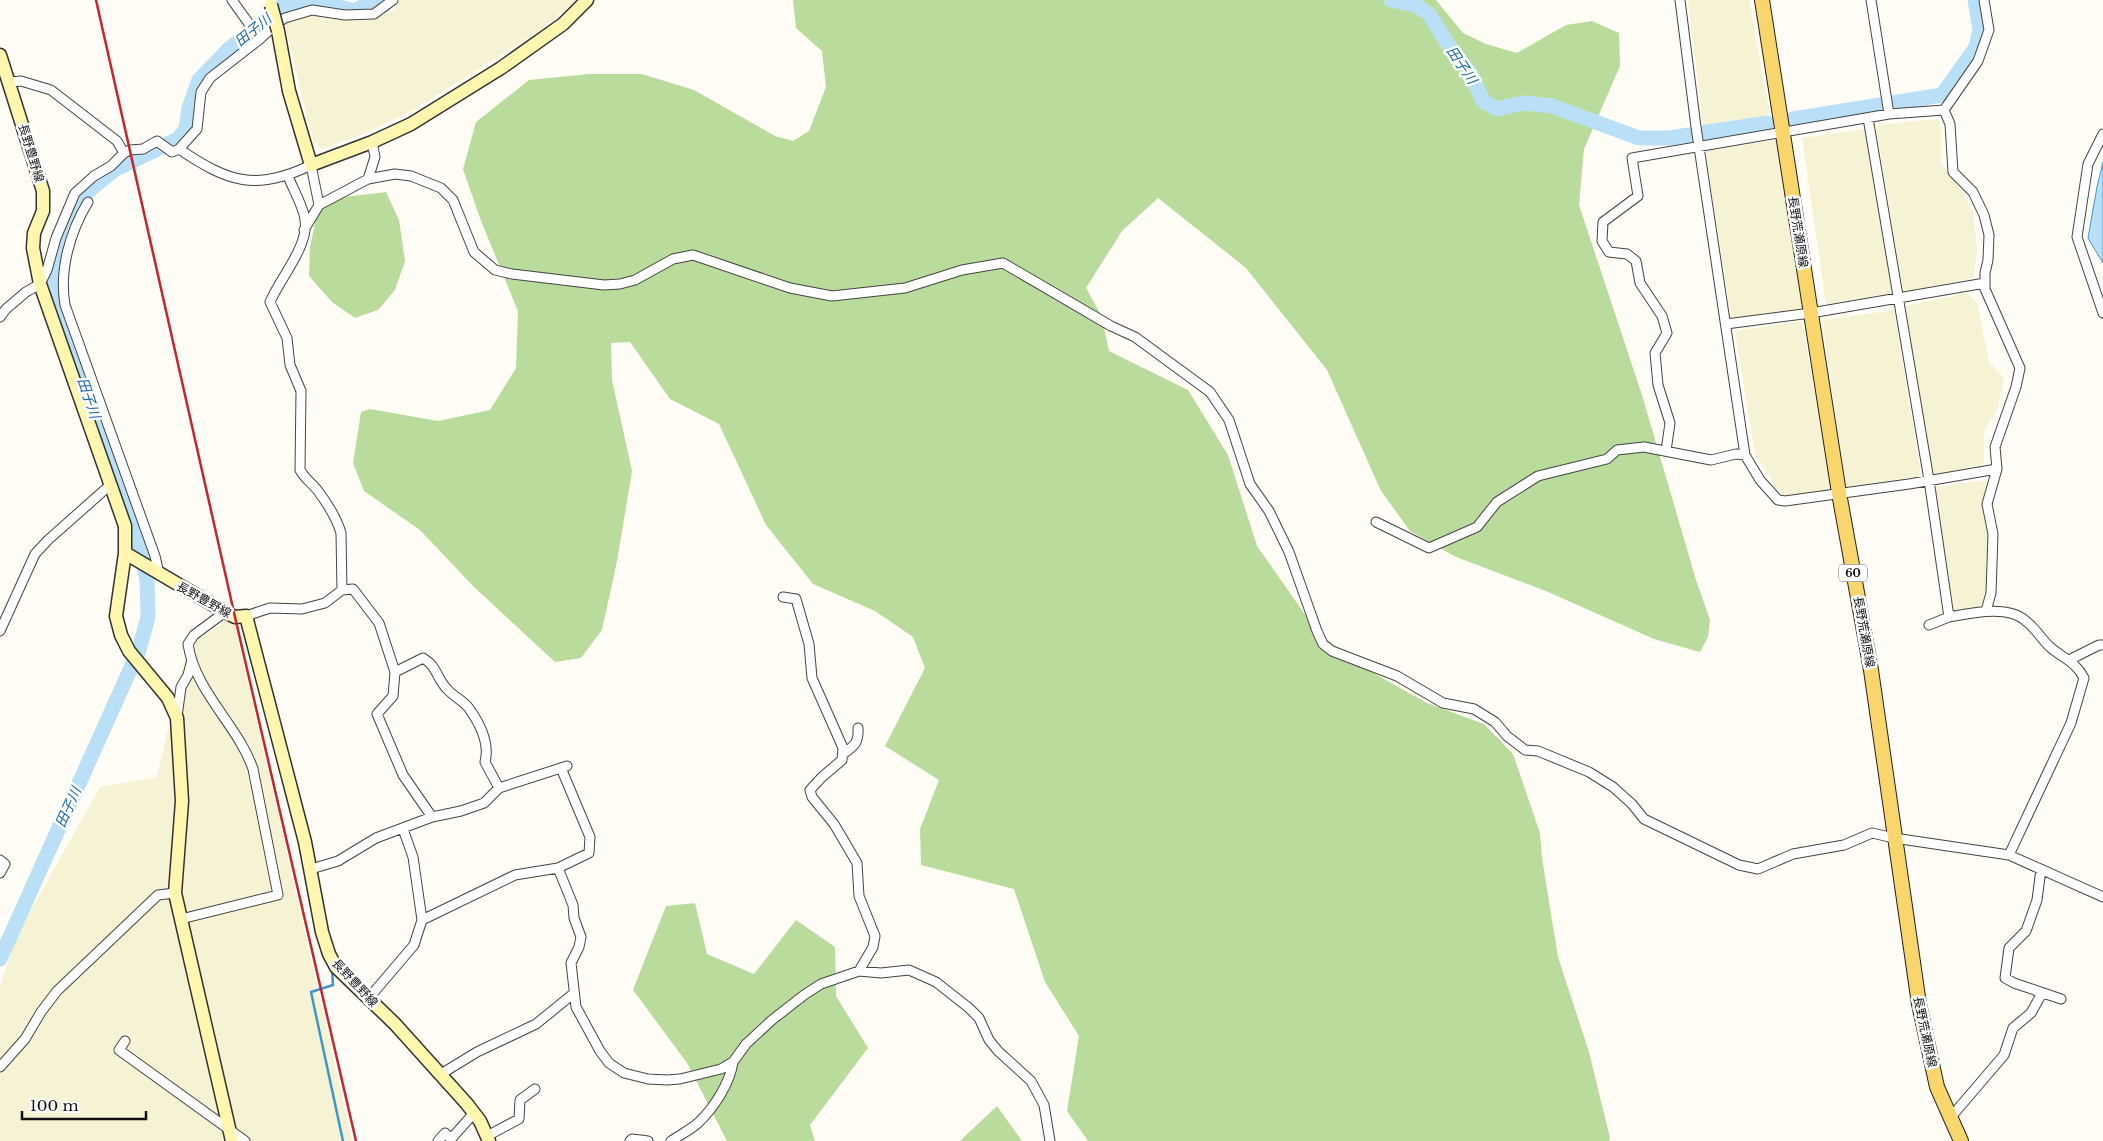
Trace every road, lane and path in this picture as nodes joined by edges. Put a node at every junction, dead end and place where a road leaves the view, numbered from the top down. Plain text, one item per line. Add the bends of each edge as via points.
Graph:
1 (232, 0) edge
2 (393, 0) edge
3 (587, 0) edge
4 (1680, 0) edge
5 (1762, 0) edge
6 (1871, 0) edge
7 (1984, 0) edge
8 (271, 2) edge
9 (260, 39) junction
10 (1, 58) edge
11 (10, 82) junction
12 (1944, 110) junction
13 (1888, 112) junction
14 (1868, 118) junction
15 (1782, 131) junction
16 (2103, 134) edge
17 (372, 142) junction
18 (1699, 143) junction
19 (174, 150) junction
20 (124, 153) junction
21 (311, 165) junction
22 (288, 176) junction
23 (368, 179) junction
24 (88, 202) dead end
25 (319, 205) junction
26 (68, 209) junction
27 (80, 214) junction
28 (304, 230) junction
29 (47, 270) junction
30 (63, 273) junction
31 (1985, 283) junction
32 (40, 284) junction
33 (1897, 298) junction
34 (1811, 312) junction
35 (2103, 313) edge
36 (0, 317) edge
37 (1726, 324) junction
38 (86, 368) junction
39 (72, 373) junction
40 (1666, 451) junction
41 (1745, 455) junction
42 (1997, 469) junction
43 (1929, 480) junction
44 (110, 484) junction
45 (1839, 494) junction
46 (1376, 522) dead end
47 (125, 553) junction
48 (157, 572) junction
49 (342, 590) junction
50 (783, 597) dead end
51 (1986, 611) junction
52 (225, 612) junction
53 (246, 616) junction
54 (1948, 617) junction
55 (1928, 625) dead end
56 (0, 631) edge
57 (2103, 646) edge
58 (192, 660) junction
59 (2069, 660) junction
60 (395, 672) junction
61 (177, 718) junction
62 (858, 728) dead end
63 (842, 754) junction
64 (499, 788) junction
65 (432, 817) junction
66 (403, 829) junction
67 (1894, 838) junction
68 (2009, 856) junction
69 (0, 860) edge
70 (558, 868) junction
71 (311, 869) junction
72 (2041, 870) junction
73 (0, 873) edge
74 (175, 893) junction
75 (2103, 897) edge
76 (181, 919) junction
77 (422, 920) junction
78 (859, 971) junction
79 (2042, 993) junction
80 (573, 994) junction
81 (368, 998) junction
82 (2061, 999) dead end
83 (125, 1041) dead end
84 (732, 1062) junction
85 (0, 1067) edge
86 (441, 1074) junction
87 (536, 1089) dead end
88 (474, 1113) junction
89 (1950, 1117) junction
90 (230, 1136) edge
91 (488, 1138) edge
92 (245, 1141) edge
93 (438, 1141) edge
94 (630, 1141) edge
95 (648, 1141) edge
96 (671, 1141) edge
97 (1050, 1141) edge
98 (1961, 1141) edge

1 - 9 street
2 - 9 street via 374,14 335,15 312,10 285,18
3 - 17 main road via 563,24 501,68 411,124
4 - 18 street
5 - 15 main road, 長野荒瀬原線 / 60
6 - 13 street
7 - 12 street via 1989,30 1978,60
8 - 21 main road, bridge via 289,91
9 - 19 street via 210,78 201,92 196,129
10 - 11 main road, 長野豊野線
11 - 20 street via 21,81 51,90 116,141
11 - 32 main road, 長野豊野線 via 43,191 43,211 34,233 33,248
12 - 13 street
12 - 31 street via 1950,124 1953,172 1974,192 1989,235
13 - 14 street
14 - 15 street
14 - 33 street
15 - 18 street
15 - 34 main road, 長野荒瀬原線 / 60
16 - 35 street via 2088,164 2077,237
17 - 21 main road
17 - 23 street via 374,157
18 - 37 street
18 - 40 street via 1632,158 1638,196 1603,222 1602,241 1609,252 1627,254 1636,261 1640,283 1662,316 1667,333 1655,354 1658,385 1670,423
19 - 20 street via 157,141 143,149
19 - 22 street via 210,169 248,181
20 - 26 street via 75,193
21 - 22 street
21 - 25 street
22 - 28 street via 305,219
23 - 25 street
23 - 67 street via 395,174 411,176 441,188 453,200 474,252 495,270 512,274 620,284 635,280 674,259 693,255 790,288 832,296 905,288 962,270 1003,263 1135,337 1210,392 1229,420 1250,484 1269,511 1290,552 1317,631 1323,644 1332,651 1397,676 1442,703 1474,709 1496,722 1525,750 1538,751 1589,772 1613,787 1644,819 1739,866 1758,869 1793,854 1844,845 1872,833
24 - 27 street
25 - 28 street
26 - 27 street
26 - 29 street
27 - 30 street
28 - 49 street via 300,246 270,302 287,338 290,365 301,391 300,470 339,525
29 - 30 street
29 - 32 street
30 - 38 street via 65,304
31 - 33 street
31 - 42 street via 2020,368 1995,447
32 - 36 street via 26,292
32 - 39 main road, 長野豊野線
33 - 34 street
33 - 43 street
34 - 37 street
34 - 45 main road, 長野荒瀬原線 / 60
37 - 41 street
38 - 39 street
38 - 48 street via 155,556
39 - 44 main road, 長野豊野線
40 - 41 street via 1712,460
40 - 46 street via 1644,447 1617,450 1607,459 1538,476 1497,502 1477,527 1429,548
41 - 45 street via 1760,480 1778,500
42 - 43 street
42 - 51 street via 1987,504 1993,534 1991,593
43 - 45 street
43 - 54 street
44 - 47 main road, 長野豊野線 via 124,526
44 - 56 street via 35,554
45 - 67 main road, 長野荒瀬原線 / 60 via 1871,670
47 - 48 main road, 長野豊野線
47 - 61 main road via 116,616 121,635 129,651 168,698
48 - 52 main road, 長野豊野線
49 - 53 street via 325,603 302,609 270,608
49 - 60 street via 353,589 378,623
50 - 63 street via 796,599 809,644 812,678 844,748
51 - 54 street
51 - 59 street via 2011,614 2026,620 2050,648
52 - 53 main road, 長野豊野線 via 235,617
52 - 58 street via 194,635 188,644
53 - 71 main road, 長野豊野線
54 - 55 street
57 - 59 street
58 - 61 street via 181,687
58 - 76 street via 253,769 278,895
59 - 68 street via 2078,666 2084,678 2071,723
60 - 64 street via 423,658 432,664 445,688 467,707 483,734 487,754 485,762
60 - 65 street via 393,696 377,714 403,775
61 - 74 main road via 182,801
62 - 63 street via 856,744
63 - 78 street via 842,760 810,790 857,863 859,896 875,936 873,947
64 - 65 street via 484,803
64 - 70 street via 564,767 590,837 589,853
65 - 66 street
66 - 71 street via 376,838 338,861
66 - 77 street via 413,857
67 - 68 street
67 - 89 main road, 長野荒瀬原線 / 60 via 1919,1004 1937,1087
68 - 72 street
69 - 73 street via 5,864
70 - 77 street via 515,875
70 - 80 street via 573,905 581,937 580,947 571,963
71 - 81 main road, 長野豊野線 via 329,954 336,967
72 - 75 street
72 - 79 street via 2038,900 2026,931 2009,948 2005,978
74 - 76 main road
74 - 85 street via 158,895 57,991
76 - 90 main road
77 - 81 street via 414,945
78 - 84 street via 821,984 804,994 746,1044
78 - 97 street via 908,970 936,982 969,1008 979,1018 988,1040 998,1052 1036,1088 1044,1105
79 - 82 street
79 - 89 street via 2031,1013 2013,1028 2004,1055
80 - 84 street via 576,1007 600,1051 624,1073 648,1079 680,1079 721,1069
80 - 86 street via 536,1024 477,1052
81 - 86 main road, 長野豊野線
83 - 90 street via 119,1050
84 - 96 street via 727,1081 714,1104 698,1123
86 - 88 main road, 長野豊野線
87 - 91 street via 520,1100 519,1119
88 - 91 main road, 長野豊野線
88 - 93 street via 451,1139 445,1133
89 - 98 main road, 長野荒瀬原線 / 60
90 - 92 street
94 - 95 street

